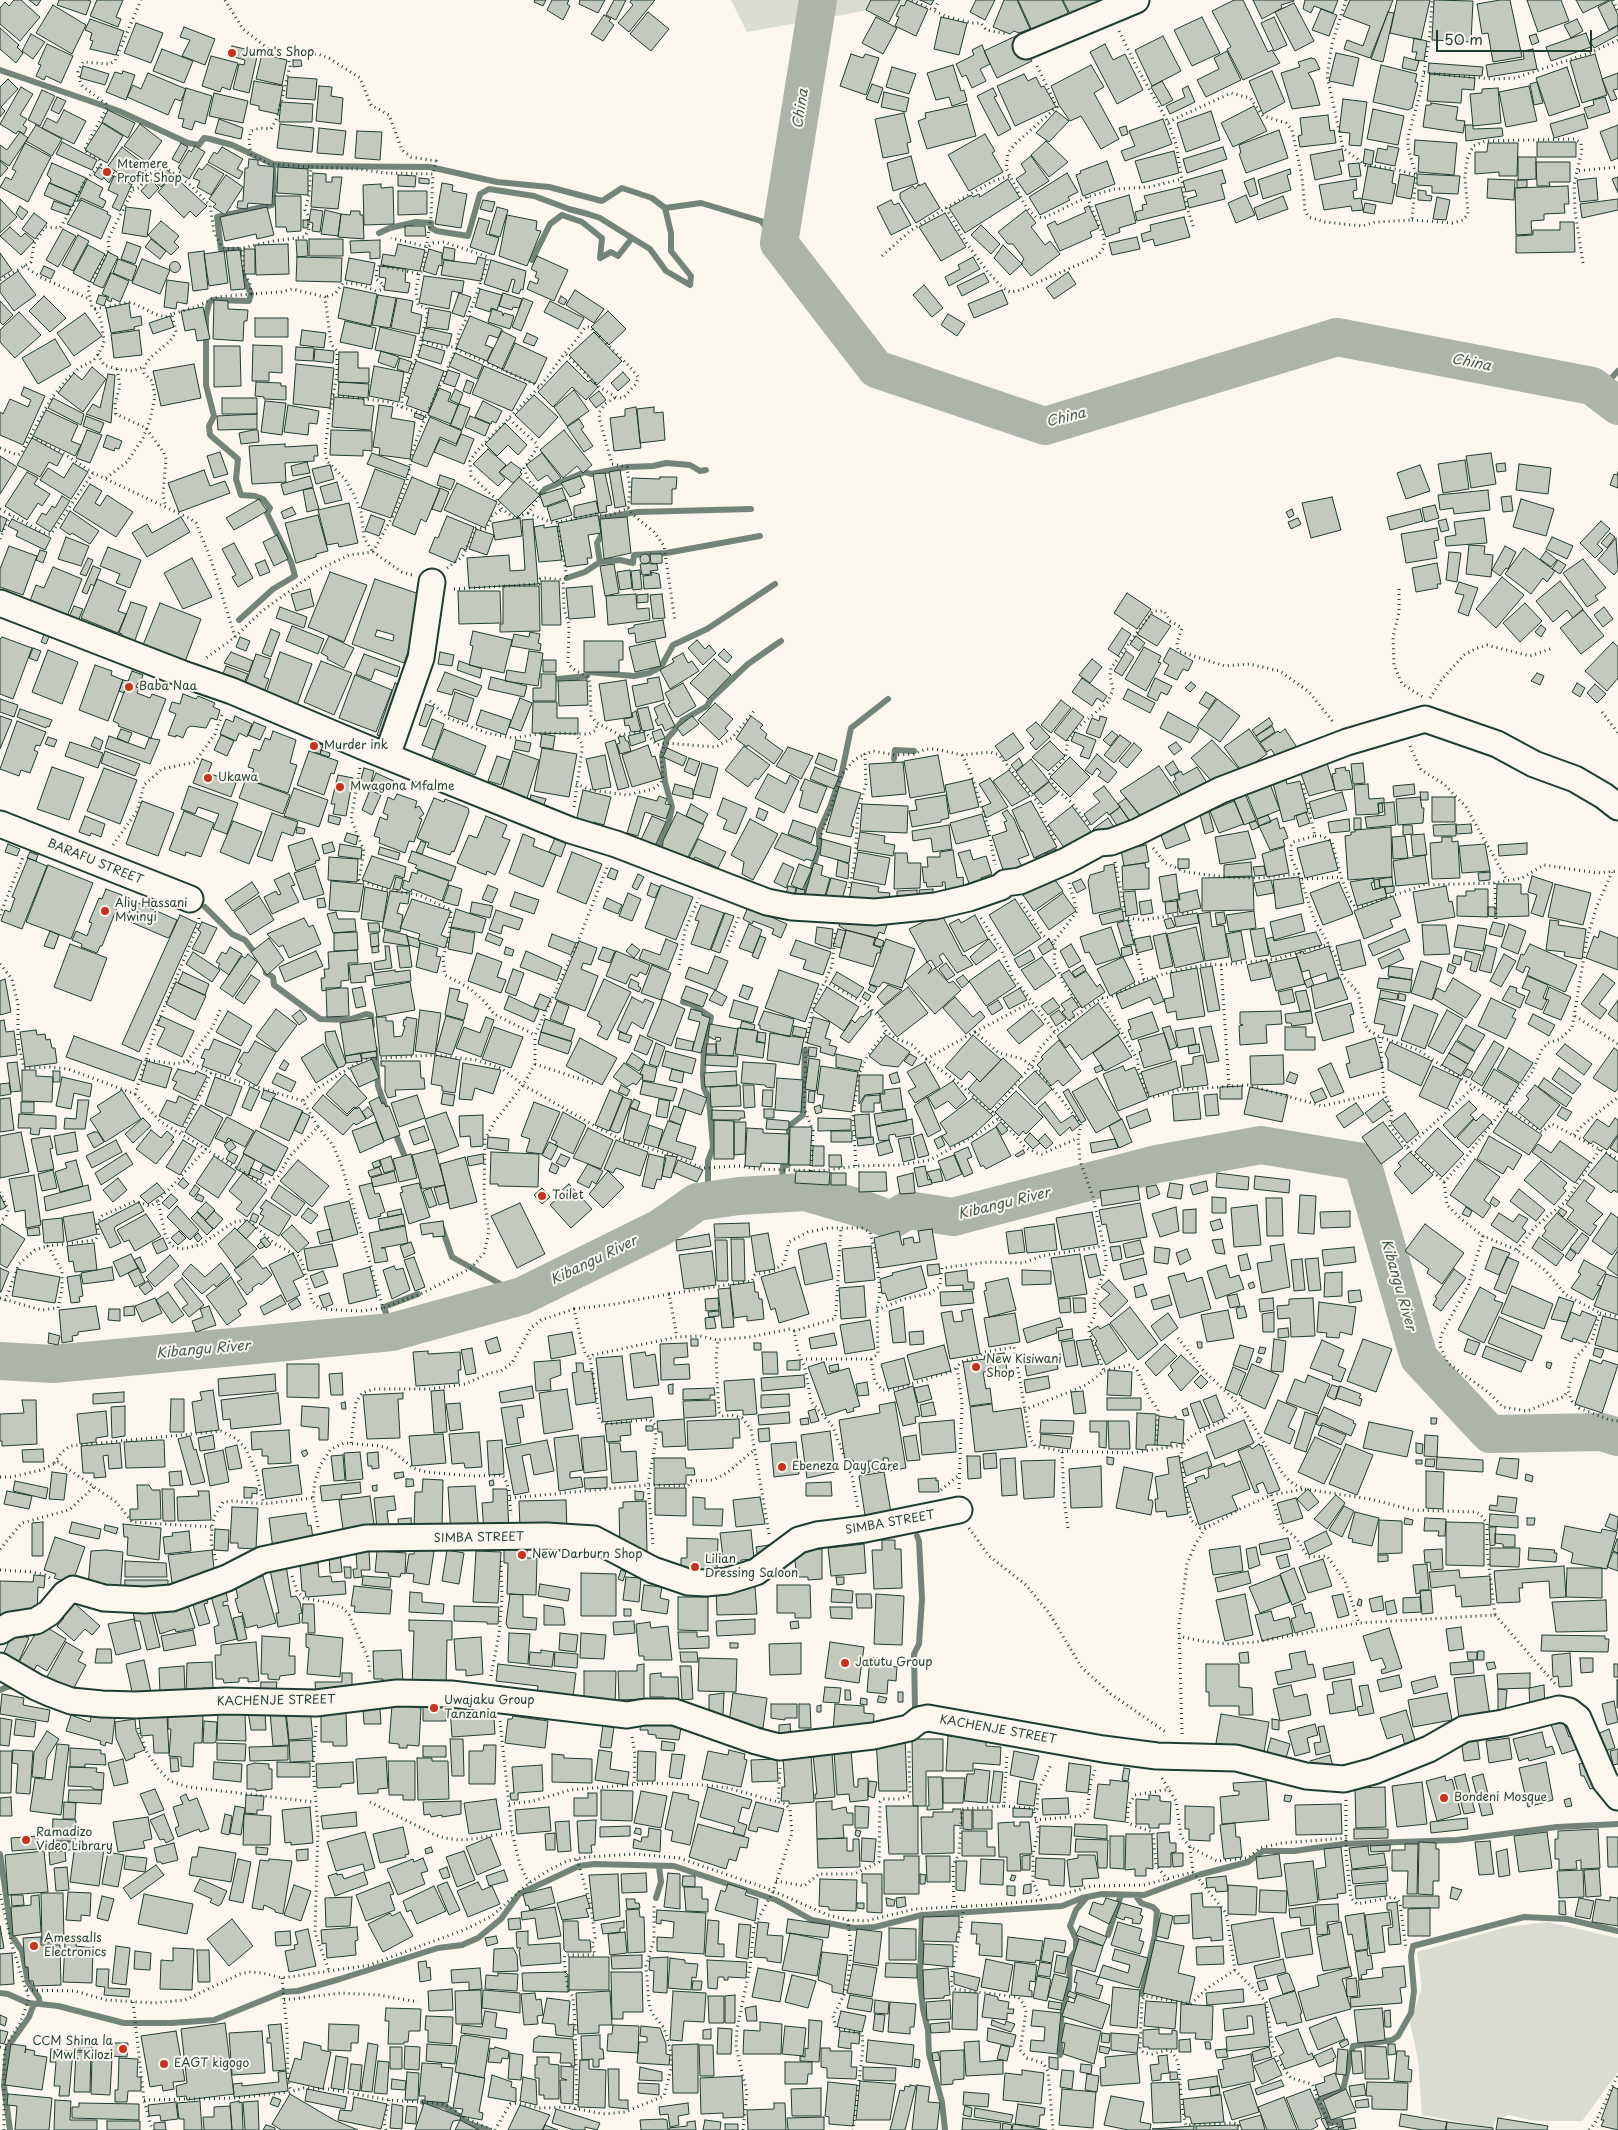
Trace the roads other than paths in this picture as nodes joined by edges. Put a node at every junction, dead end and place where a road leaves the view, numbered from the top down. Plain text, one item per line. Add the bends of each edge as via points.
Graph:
1 (1136, 0) edge
2 (1026, 46) road end
3 (432, 582) road end
4 (0, 603) edge
5 (387, 756) junction
6 (1618, 807) edge
7 (0, 824) edge
8 (190, 899) road end
9 (959, 1510) road end
10 (0, 1631) edge
11 (0, 1666) edge
12 (1618, 1797) edge

1 - 2 street
3 - 5 street via 425,640
4 - 5 street via 232,691
5 - 6 street via 570,830 616,844 748,895 792,907 875,912 935,906 1020,881 1105,842 1137,832 1221,790 1347,742 1425,718 1497,744 1534,764 1575,779
7 - 8 street, BARAFU STREET
9 - 10 street, SIMBA STREET via 799,1540 756,1572 727,1581 688,1582 653,1570 594,1539 547,1536 366,1538 262,1560 227,1578 172,1598 104,1598 73,1589 36,1621 10,1625
11 - 12 street, KACHENJE STREET via 36,1688 71,1701 135,1705 226,1701 316,1703 397,1693 451,1694 627,1715 674,1712 756,1742 780,1747 874,1736 909,1728 928,1718 1157,1756 1183,1750 1236,1758 1306,1776 1344,1779 1403,1760 1464,1729 1503,1724 1559,1709 1576,1715 1605,1781

